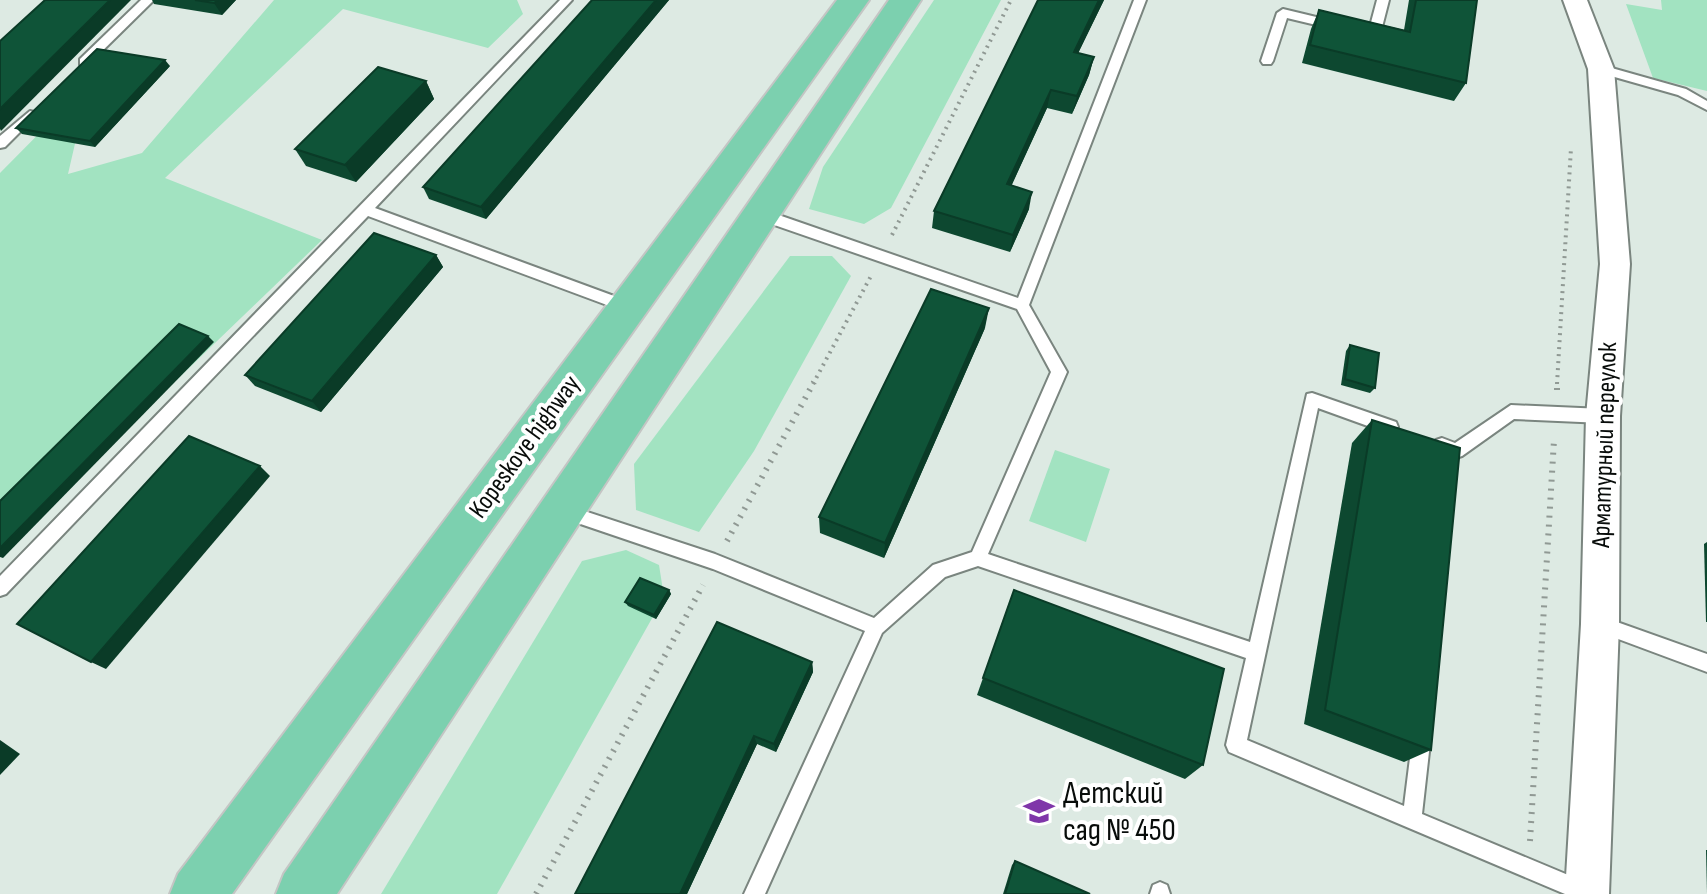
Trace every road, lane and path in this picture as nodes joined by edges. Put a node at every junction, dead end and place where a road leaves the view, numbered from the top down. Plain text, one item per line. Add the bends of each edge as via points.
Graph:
1 (148, 0) edge
2 (566, 0) edge
3 (853, 0) edge
4 (905, 0) edge
5 (1011, 0) edge
6 (1140, 0) edge
7 (1383, 0) edge
8 (1575, 0) edge
9 (1267, 61) dead end
10 (1601, 69) junction
11 (68, 78) edge
12 (46, 100) edge
13 (1707, 106) edge
14 (0, 144) edge
15 (1571, 144) dead end
16 (364, 209) junction
17 (762, 215) junction
18 (881, 256) junction
19 (1022, 305) junction
20 (628, 307) junction
21 (1555, 414) junction
22 (1603, 416) junction
23 (562, 510) junction
24 (978, 558) junction
25 (715, 562) junction
26 (0, 588) edge
27 (1600, 624) junction
28 (876, 627) junction
29 (1254, 652) junction
30 (1707, 663) edge
31 (1425, 712) edge
32 (1412, 819) junction
33 (1528, 868) junction
34 (198, 894) edge
35 (304, 894) edge
36 (536, 894) edge
37 (754, 894) edge
38 (1587, 894) edge

1 - 11 lane
2 - 16 lane
3 - 20 main road, Kopeskoye highway
4 - 17 main road
5 - 18 path
6 - 19 lane
7 - 9 lane via 1374,35 1283,13
8 - 10 street, Арматурный переулок
10 - 13 lane via 1682,92
10 - 22 street, Арматурный переулок via 1615,264
12 - 14 lane
15 - 21 path
16 - 20 lane
16 - 26 lane via 182,406
17 - 18 lane
17 - 23 main road
18 - 19 lane
18 - 25 path
19 - 24 lane via 1059,372
20 - 34 main road, Kopeskoye highway
21 - 22 lane
21 - 29 lane via 1511,412 1455,458 1420,438 1312,399
21 - 33 path
22 - 27 street, Арматурный переулок
23 - 25 lane
23 - 35 main road
24 - 28 lane via 939,571
24 - 29 lane
25 - 28 lane
25 - 36 path
27 - 30 lane
27 - 38 street, Арматурный переулок
28 - 37 lane
29 - 32 lane via 1236,745
31 - 32 lane
32 - 33 lane
33 - 38 lane

